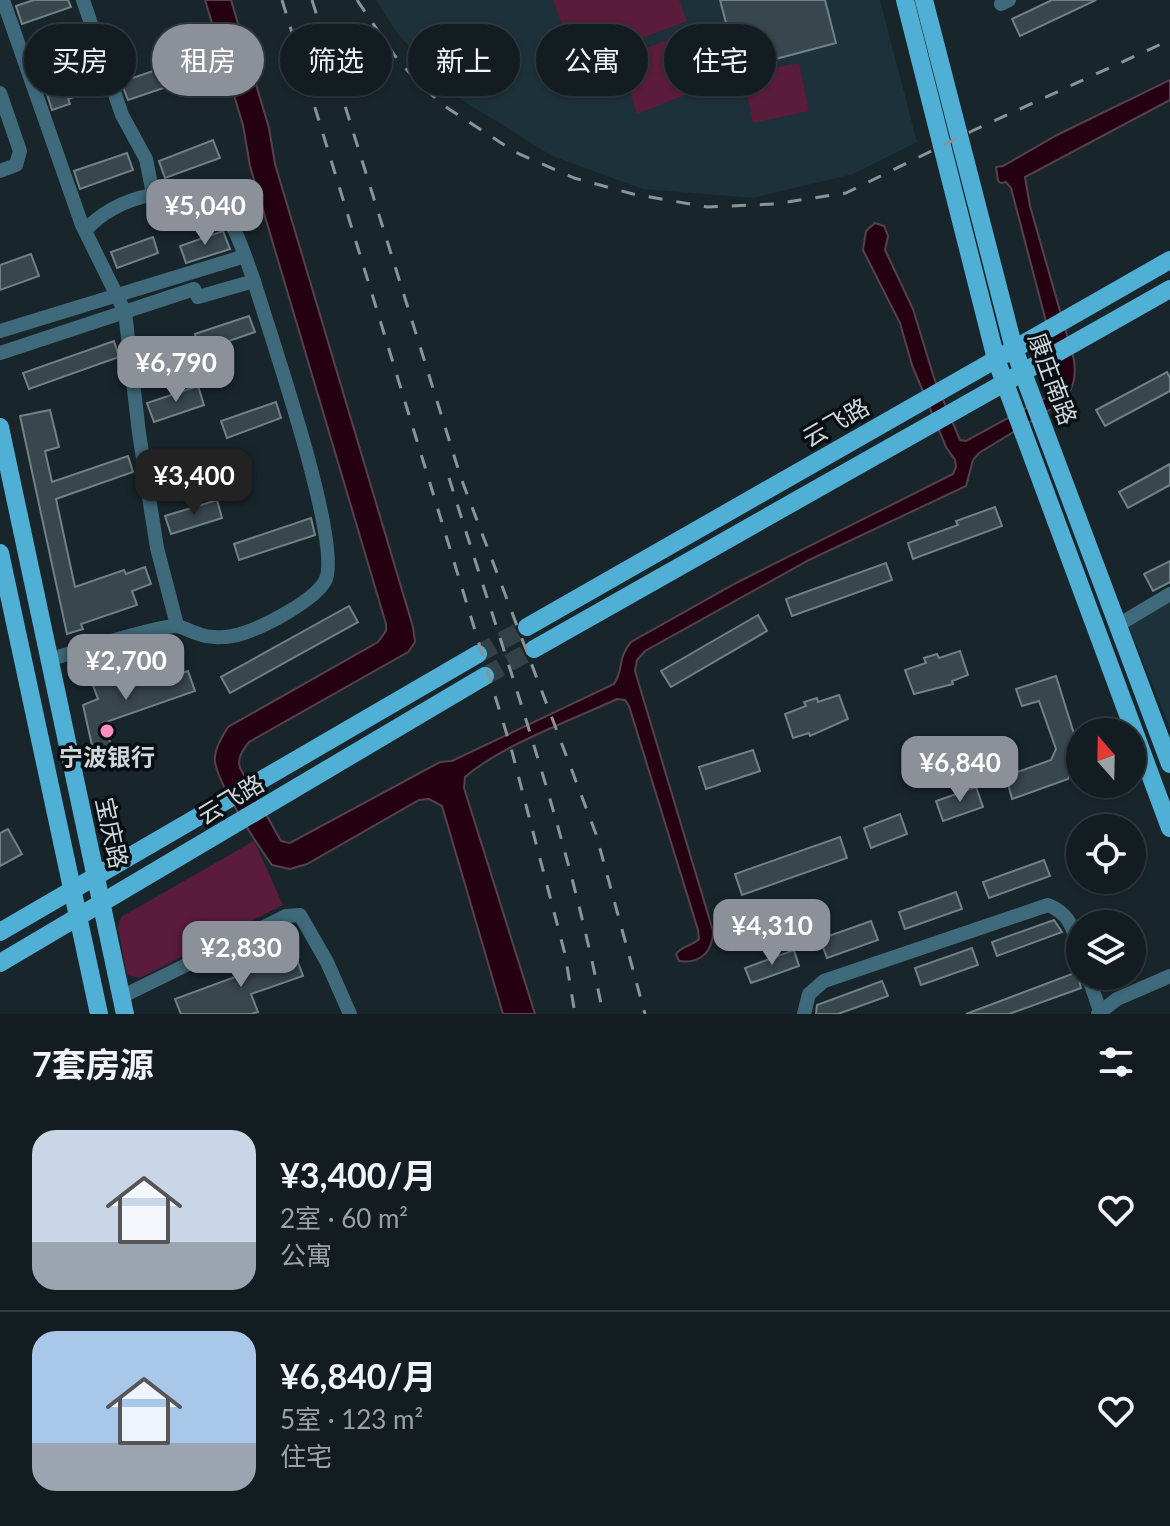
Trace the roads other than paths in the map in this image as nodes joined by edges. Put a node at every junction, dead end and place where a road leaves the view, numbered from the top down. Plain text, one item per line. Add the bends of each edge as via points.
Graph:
1 (3, 0) edge
2 (83, 0) edge
3 (905, 0) edge
4 (924, 0) edge
5 (0, 93) edge
6 (0, 171) edge
7 (153, 194) junction
8 (85, 231) junction
9 (245, 256) junction
10 (1170, 260) edge
11 (254, 281) junction
12 (1170, 289) edge
13 (118, 294) junction
14 (125, 312) junction
15 (0, 331) edge
16 (1014, 349) junction
17 (0, 353) edge
18 (996, 359) junction
19 (1023, 371) junction
20 (1005, 383) junction
21 (0, 427) edge
22 (0, 553) edge
23 (4, 581) edge
24 (1170, 594) edge
25 (177, 625) junction
26 (1118, 625) junction
27 (527, 627) tunnel mouth
28 (534, 649) tunnel mouth
29 (478, 654) tunnel mouth
30 (50, 659) junction
31 (485, 676) tunnel mouth
32 (1170, 764) edge
33 (1170, 828) edge
34 (96, 878) junction
35 (72, 892) junction
36 (102, 904) junction
37 (1066, 917) edge
38 (77, 919) junction
39 (0, 932) edge
40 (0, 963) edge
41 (1170, 976) edge
42 (1092, 990) edge
43 (123, 1005) edge
44 (99, 1014) edge
45 (350, 1014) edge
46 (804, 1014) edge
47 (1100, 1014) edge

1 - 8 street
2 - 7 street via 122,115 146,159
3 - 18 main road, 康庄南路
4 - 16 main road, 康庄南路
5 - 6 street via 21,158
7 - 8 street via 114,206
7 - 9 street via 208,201 235,228
8 - 13 street
9 - 11 street
9 - 13 street
10 - 16 main road, 云飞路
11 - 14 street via 198,297 194,289
11 - 25 street via 326,528 325,580 305,601 243,634 220,638
12 - 19 main road, 云飞路
13 - 14 street
13 - 15 street
14 - 17 street
14 - 25 street via 157,548
16 - 18 main road, 云飞路
16 - 19 main road, 康庄南路
18 - 20 main road, 康庄南路
18 - 27 main road, 云飞路
19 - 20 main road, 云飞路
19 - 26 main road, 康庄南路
20 - 28 main road, 云飞路
20 - 33 main road, 康庄南路
21 - 30 main road, 宝庆路
22 - 23 main road, 宝庆路
23 - 35 main road, 宝庆路
24 - 26 street
25 - 30 street
26 - 32 main road, 康庄南路
29 - 34 main road, 云飞路
30 - 34 main road, 宝庆路
31 - 36 main road, 云飞路
34 - 35 main road, 云飞路
34 - 36 main road, 宝庆路
35 - 38 main road, 宝庆路
35 - 39 main road, 云飞路
36 - 38 main road, 云飞路
36 - 43 main road, 宝庆路
37 - 46 street via 1048,905 824,981 809,994
38 - 40 main road, 云飞路
38 - 44 main road, 宝庆路
41 - 47 street via 1117,999
42 - 47 street
43 - 45 street via 286,916 300,915

